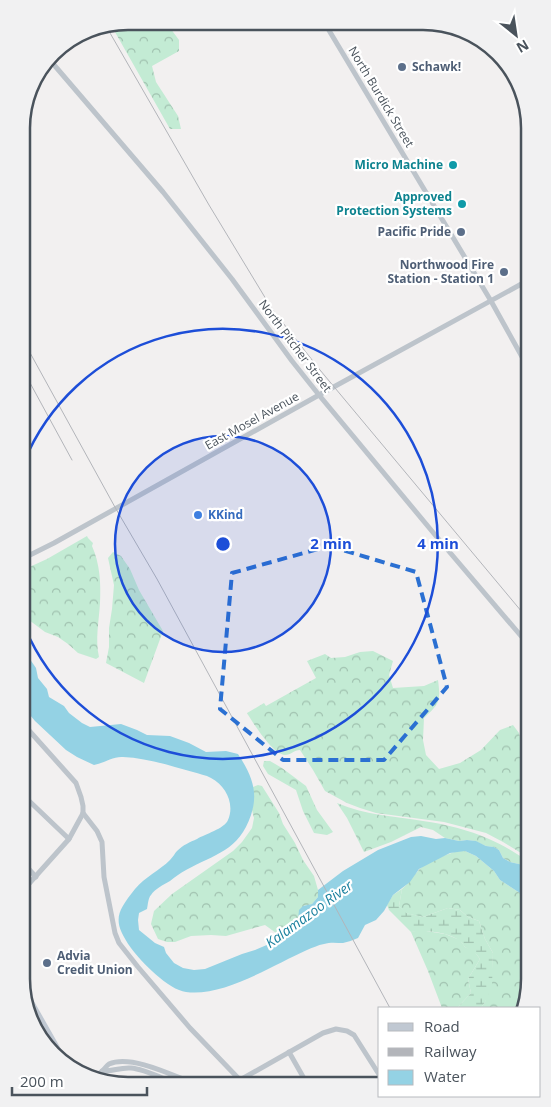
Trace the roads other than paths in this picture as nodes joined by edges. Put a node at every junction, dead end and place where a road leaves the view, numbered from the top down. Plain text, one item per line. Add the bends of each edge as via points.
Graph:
1 (329, 30) edge
2 (53, 64) edge
3 (521, 284) edge
4 (490, 301) junction
5 (521, 355) edge
6 (319, 395) junction
7 (30, 555) edge
8 (521, 636) edge
9 (30, 732) edge
10 (30, 802) edge
11 (83, 813) junction
12 (69, 838) junction
13 (30, 870) edge
14 (36, 877) junction
15 (30, 883) edge
16 (37, 1014) edge
17 (53, 1042) edge
18 (289, 1052) junction
19 (102, 1071) junction
20 (99, 1073) edge
21 (378, 1073) edge
22 (158, 1077) edge
23 (178, 1077) edge
24 (234, 1077) edge
25 (247, 1077) edge
26 (303, 1077) edge

1 - 4 street, North Burdick Street
2 - 6 street, North Pitcher Street via 232,279
3 - 4 street, East Mosel Avenue
4 - 5 street, North Burdick Street
4 - 6 street, East Mosel Avenue
6 - 7 street, East Mosel Avenue
6 - 8 street, North Pitcher Street
9 - 11 street via 76,783
10 - 12 street
11 - 12 street
11 - 24 street via 102,842 104,877 119,942
12 - 14 street
13 - 14 street
14 - 15 street
16 - 17 street
18 - 21 street via 332,1030 347,1031 354,1035
18 - 25 street
18 - 26 street
19 - 20 street
19 - 22 street via 132,1068
19 - 23 street via 115,1062 131,1062

